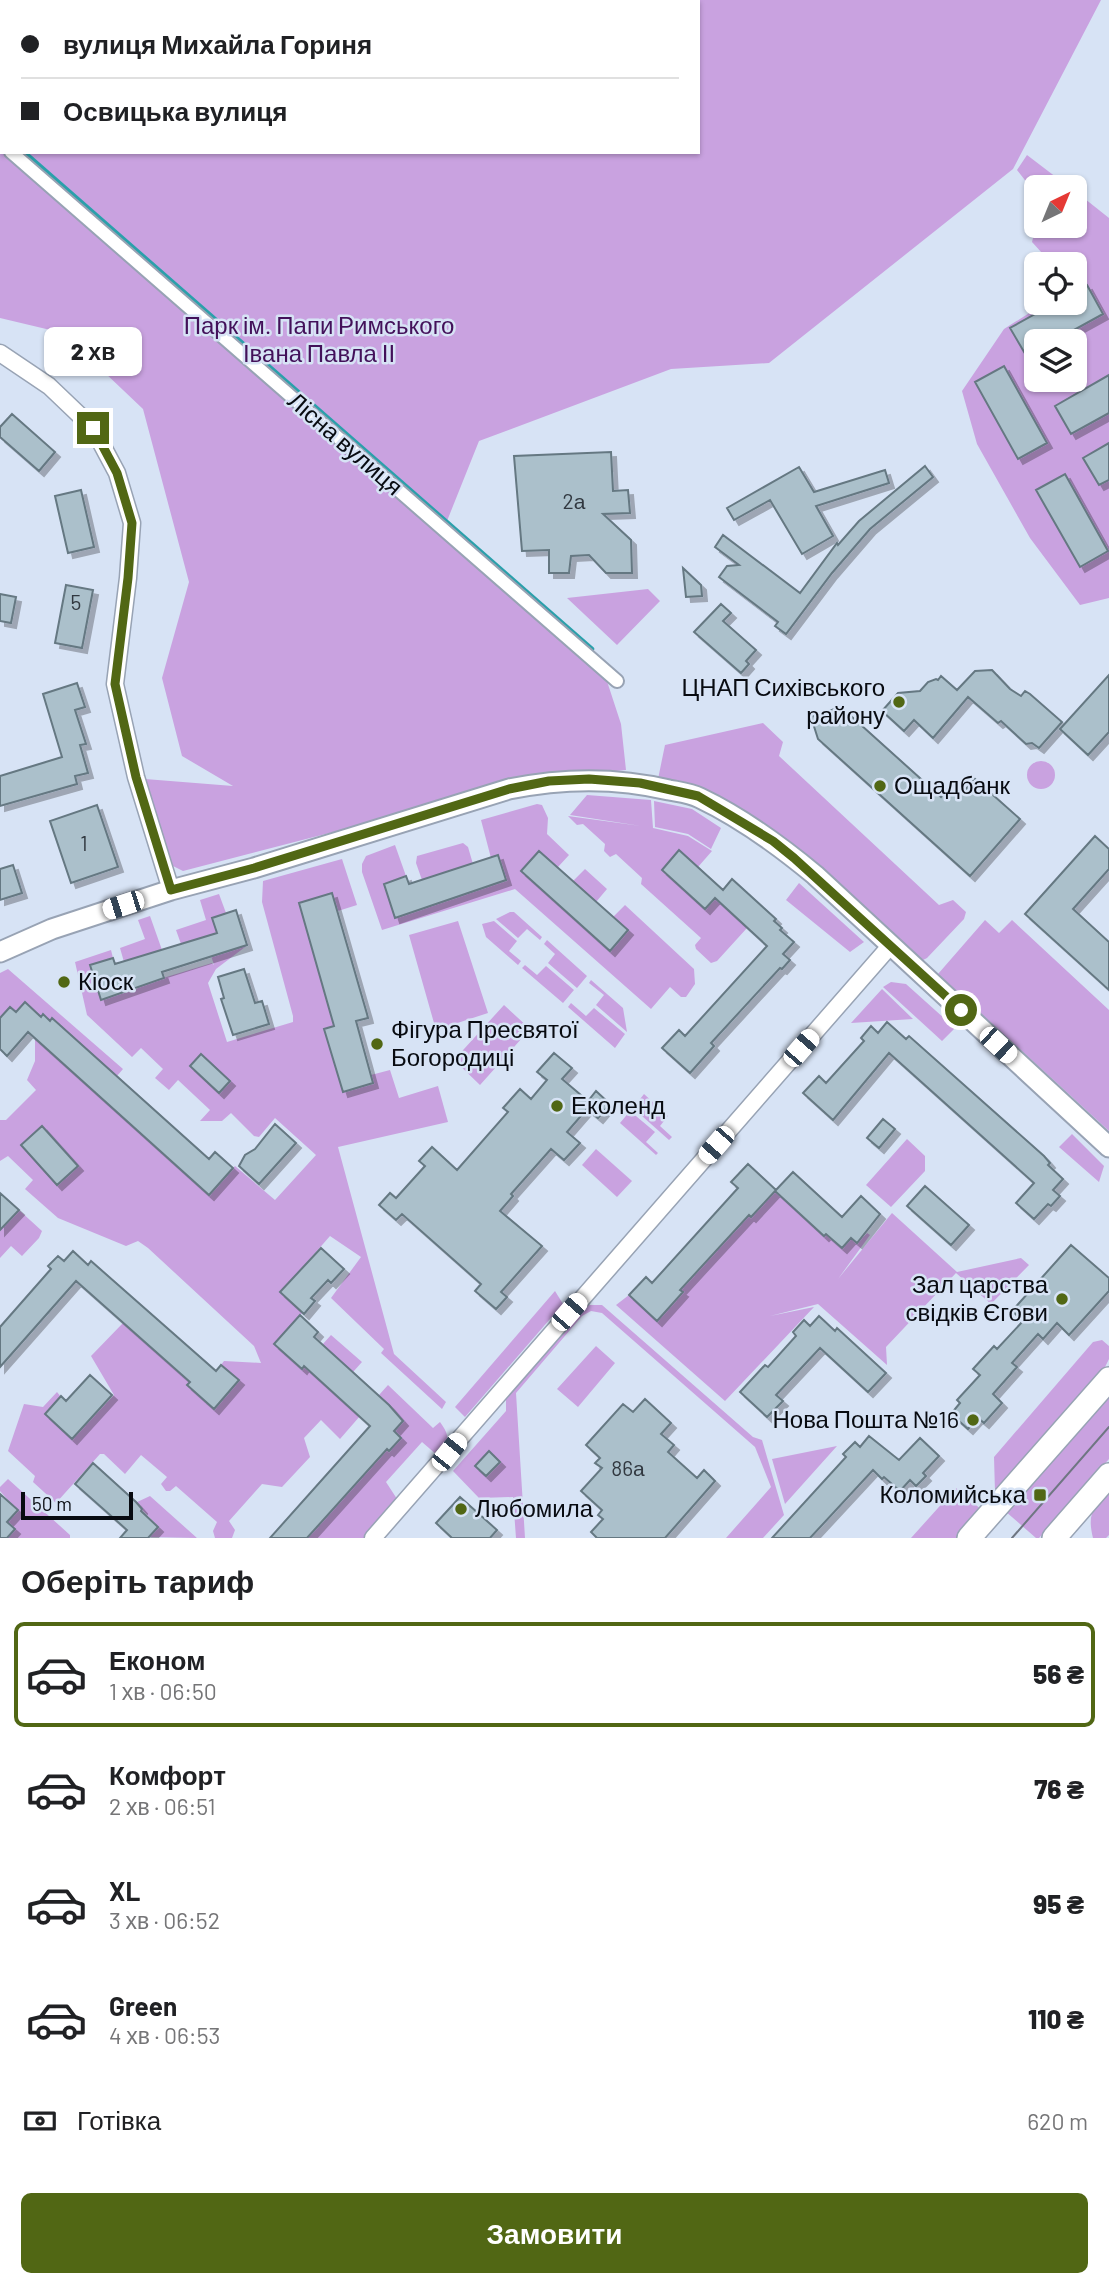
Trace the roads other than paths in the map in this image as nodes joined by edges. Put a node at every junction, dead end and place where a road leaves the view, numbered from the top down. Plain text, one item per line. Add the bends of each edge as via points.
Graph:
1 (13, 154) edge
2 (0, 354) edge
3 (617, 681) dead end
4 (171, 890) junction
5 (891, 945) junction
6 (0, 952) edge
7 (1109, 1147) edge
8 (1109, 1379) edge
9 (1109, 1475) edge
10 (1062, 1535) edge
11 (373, 1538) edge
12 (969, 1538) edge

1 - 3 street, Лісна вулиця
2 - 4 street via 49,386 93,428 117,473 132,523 115,684 136,777
4 - 5 street via 509,789 589,779 640,783 698,796 773,841
4 - 6 street via 52,929
5 - 7 street
5 - 11 street
8 - 12 main road
9 - 10 main road

